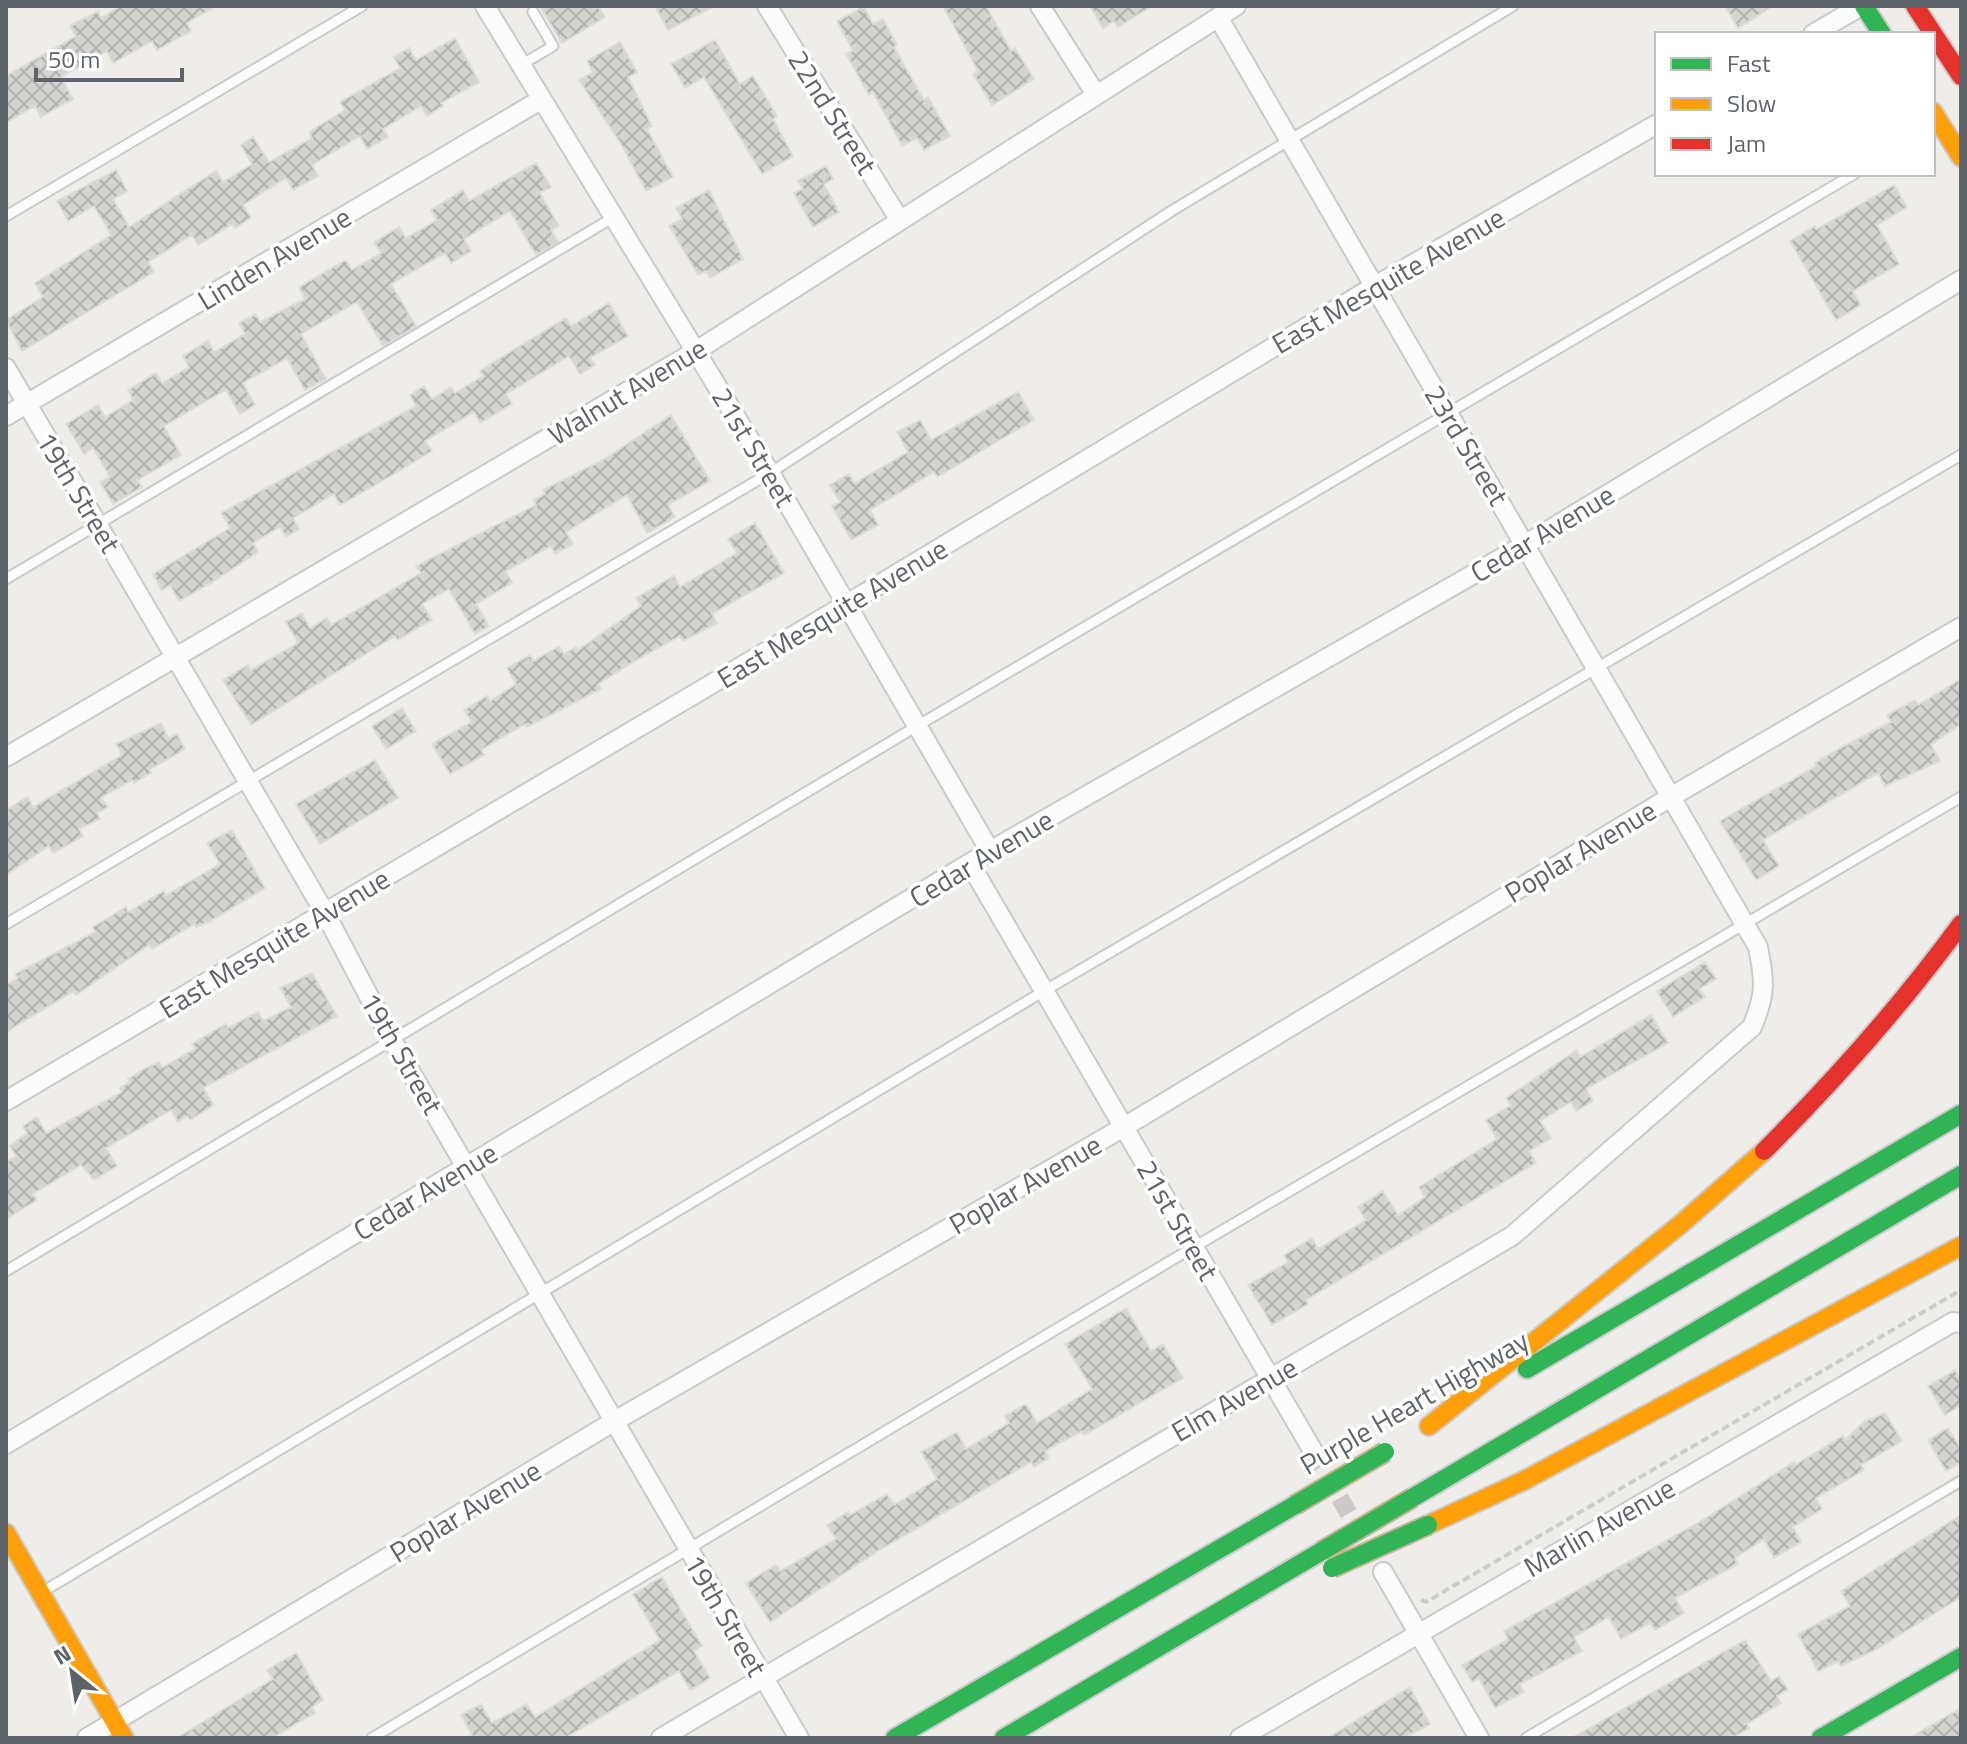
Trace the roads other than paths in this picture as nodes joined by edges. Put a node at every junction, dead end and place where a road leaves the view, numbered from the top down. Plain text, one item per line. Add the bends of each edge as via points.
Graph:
1 (362, 6) edge
2 (485, 6) edge
3 (767, 6) edge
4 (1040, 6) edge
5 (1236, 6) edge
6 (1513, 6) edge
7 (1863, 6) edge
8 (1915, 6) edge
9 (533, 12) dead end
10 (1218, 17) junction
11 (1817, 32) edge
12 (1881, 32) edge
13 (1932, 32) edge
14 (1935, 36) edge
15 (521, 65) junction
16 (1961, 76) edge
17 (1095, 93) junction
18 (542, 99) junction
19 (1935, 121) edge
20 (1655, 125) edge
21 (1289, 138) junction
22 (1961, 157) edge
23 (1851, 176) edge
24 (6, 216) edge
25 (614, 217) junction
26 (899, 219) junction
27 (1961, 280) edge
28 (1375, 286) junction
29 (696, 351) junction
30 (6, 368) edge
31 (27, 404) junction
32 (1448, 415) junction
33 (6, 416) edge
34 (1961, 455) edge
35 (770, 473) junction
36 (98, 524) junction
37 (1526, 544) junction
38 (6, 579) edge
39 (847, 604) junction
40 (1961, 627) edge
41 (176, 656) junction
42 (1597, 667) junction
43 (917, 726) junction
44 (6, 757) edge
45 (248, 781) junction
46 (1961, 797) edge
47 (1669, 798) junction
48 (990, 851) junction
49 (970, 864) junction
50 (325, 913) junction
51 (1744, 923) junction
52 (6, 924) edge
53 (1961, 924) edge
54 (1044, 991) junction
55 (1761, 1005) joint
56 (392, 1040) junction
57 (6, 1101) edge
58 (1961, 1114) edge
59 (1124, 1127) junction
60 (467, 1165) junction
61 (1961, 1175) edge
62 (1961, 1246) edge
63 (1194, 1248) junction
64 (6, 1271) edge
65 (537, 1292) junction
66 (1961, 1323) edge
67 (1270, 1378) junction
68 (613, 1422) junction
69 (1418, 1433) junction
70 (6, 1444) edge
71 (1313, 1451) tunnel mouth
72 (1961, 1481) edge
73 (6, 1533) edge
74 (687, 1549) junction
75 (1383, 1572) dead end
76 (41, 1593) junction
77 (1417, 1633) junction
78 (1165, 1645) junction
79 (1961, 1657) edge
80 (762, 1677) junction
81 (120, 1730) edge
82 (87, 1738) edge
83 (372, 1738) edge
84 (661, 1738) edge
85 (799, 1738) edge
86 (895, 1738) edge
87 (1004, 1738) edge
88 (1240, 1738) edge
89 (1479, 1738) edge
90 (1526, 1738) edge
91 (1821, 1738) edge

1 - 24 lane
2 - 15 street, 21st Street
3 - 26 street, 22nd Street
4 - 17 street
5 - 10 street, Walnut Avenue
6 - 21 lane
7 - 11 street
7 - 12 main road
8 - 13 main road
9 - 15 lane via 553,46
10 - 17 street, Walnut Avenue
10 - 21 street, 23rd Street
14 - 16 main road
15 - 18 street, 21st Street
17 - 26 street, Walnut Avenue
18 - 25 street, 21st Street
18 - 31 street, Linden Avenue
19 - 22 main road
20 - 28 street, East Mesquite Avenue
21 - 28 street, 23rd Street
21 - 35 lane
23 - 32 lane
25 - 29 street, 21st Street
25 - 36 lane
26 - 29 street, Walnut Avenue
27 - 37 street, Cedar Avenue
28 - 32 street, 23rd Street
28 - 39 street, East Mesquite Avenue
29 - 35 street, 21st Street
29 - 41 street, Walnut Avenue
30 - 31 street, 19th Street
31 - 33 street, Linden Avenue
31 - 36 street, 19th Street
32 - 37 street, 23rd Street
32 - 43 lane
34 - 42 lane
35 - 39 street, 21st Street
35 - 45 lane
36 - 38 lane
36 - 41 street, 19th Street
37 - 42 street, 23rd Street
37 - 48 street, Cedar Avenue
39 - 43 street, 21st Street
39 - 50 street, East Mesquite Avenue
40 - 47 street, Poplar Avenue
41 - 44 street, Walnut Avenue
41 - 45 street, 19th Street
42 - 47 street, 23rd Street
42 - 54 lane
43 - 48 street, 21st Street
43 - 56 lane
45 - 50 street, 19th Street
45 - 52 lane
46 - 51 lane
47 - 51 street, 23rd Street
47 - 59 street, Poplar Avenue
48 - 49 street, Cedar Avenue
49 - 54 street, 21st Street
49 - 60 street, Cedar Avenue
50 - 56 street, 19th Street
50 - 57 street, East Mesquite Avenue
51 - 55 street, 23rd Street via 1758,947 1766,983
51 - 63 lane
53 - 69 main road via 1843,1072 1762,1153
54 - 59 street, 21st Street
54 - 65 lane
55 - 67 street, Elm Avenue via 1752,1027 1512,1236
56 - 60 street, 19th Street
56 - 64 lane
58 - 69 main road, Purple Heart Highway
59 - 63 street, 21st Street
59 - 68 street, Poplar Avenue
60 - 65 street, 19th Street
60 - 70 street, Cedar Avenue
61 - 78 main road, bridge
62 - 78 main road, bridge via 1523,1481
63 - 67 street, 21st Street
63 - 74 lane
65 - 68 street, 19th Street
65 - 76 lane
66 - 77 street, Marlin Avenue via 1953,1322
67 - 71 street, 21st Street
67 - 80 street, Elm Avenue
68 - 74 street, 19th Street
68 - 81 street, Poplar Avenue
69 - 86 main road, Purple Heart Highway, bridge
72 - 90 lane
73 - 76 main road
74 - 80 street, 19th Street
74 - 83 lane
75 - 77 street
76 - 81 main road
77 - 88 street, Marlin Avenue
77 - 89 street
78 - 87 main road
79 - 91 main road
80 - 84 street, Elm Avenue
80 - 85 street, 19th Street
81 - 82 street, Poplar Avenue

